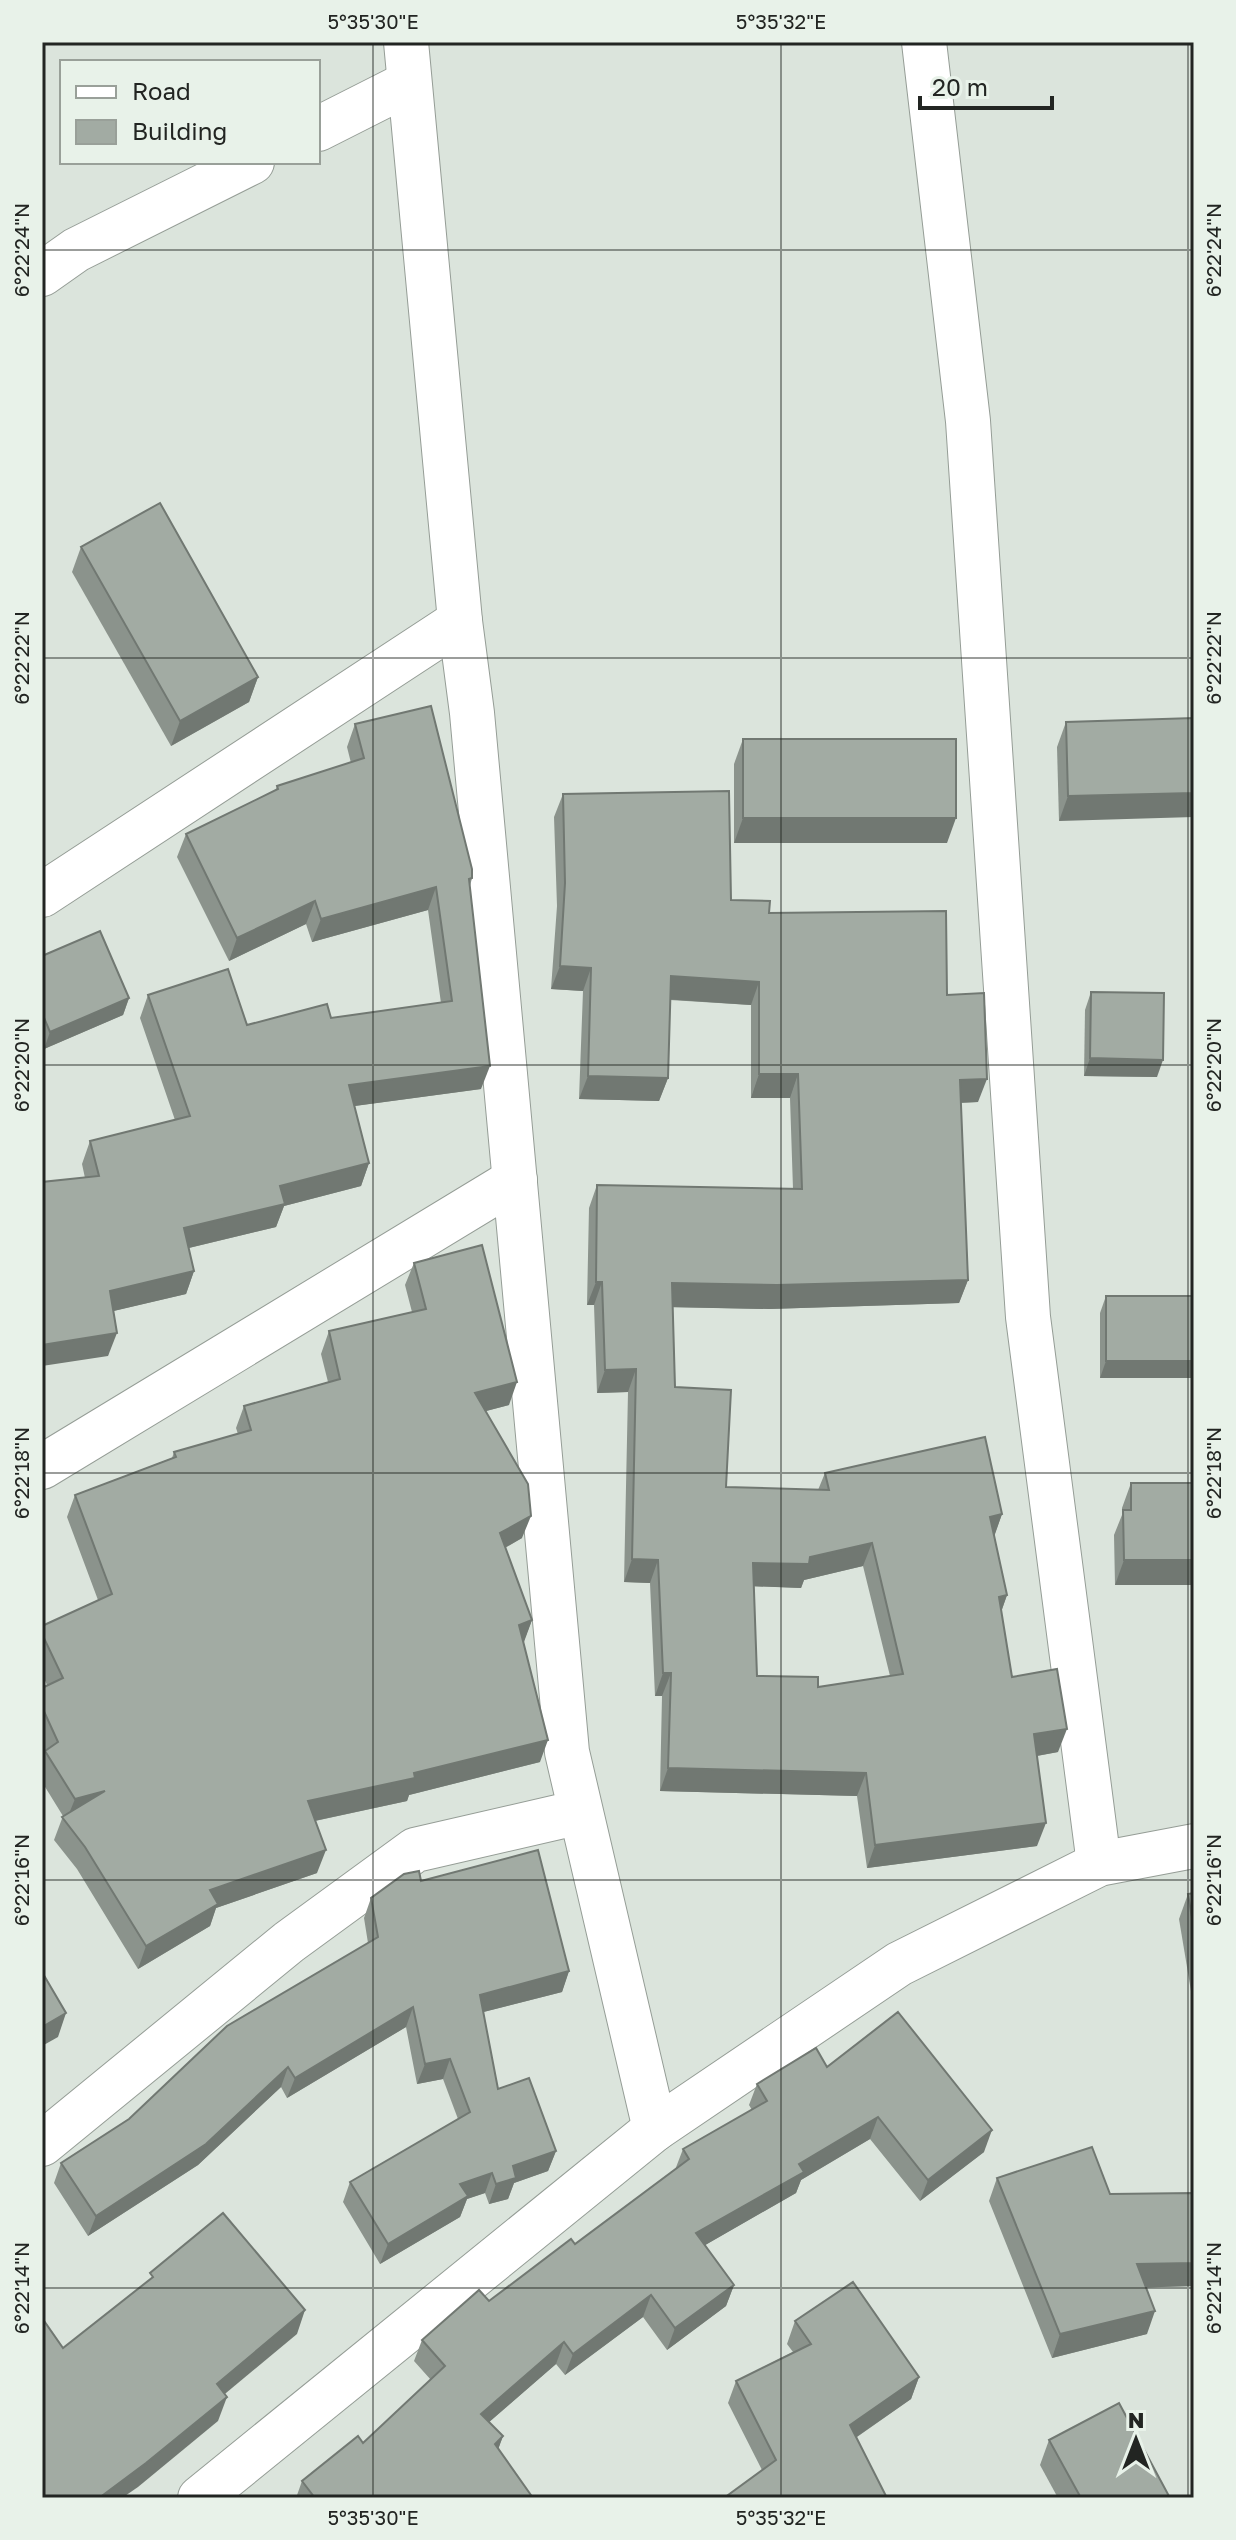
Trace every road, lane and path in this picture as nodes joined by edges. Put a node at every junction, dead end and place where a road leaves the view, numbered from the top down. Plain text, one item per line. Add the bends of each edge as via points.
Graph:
1 (924, 42) edge
2 (407, 63) edge
3 (320, 128) edge
4 (248, 164) edge
5 (42, 274) edge
6 (460, 621) junction
7 (42, 895) edge
8 (515, 1180) junction
9 (42, 1467) edge
10 (580, 1812) junction
11 (1194, 1846) edge
12 (1099, 1864) junction
13 (655, 2129) junction
14 (42, 2144) edge
15 (200, 2498) edge

1 - 12 street via 968,421 1028,1317
2 - 3 street
2 - 6 street
4 - 5 street via 76,250
6 - 7 street
6 - 8 street
8 - 9 street
8 - 10 street via 567,1752
10 - 13 street
10 - 14 street via 415,1850 289,1942
11 - 12 street
12 - 13 street via 899,1964
13 - 15 street

